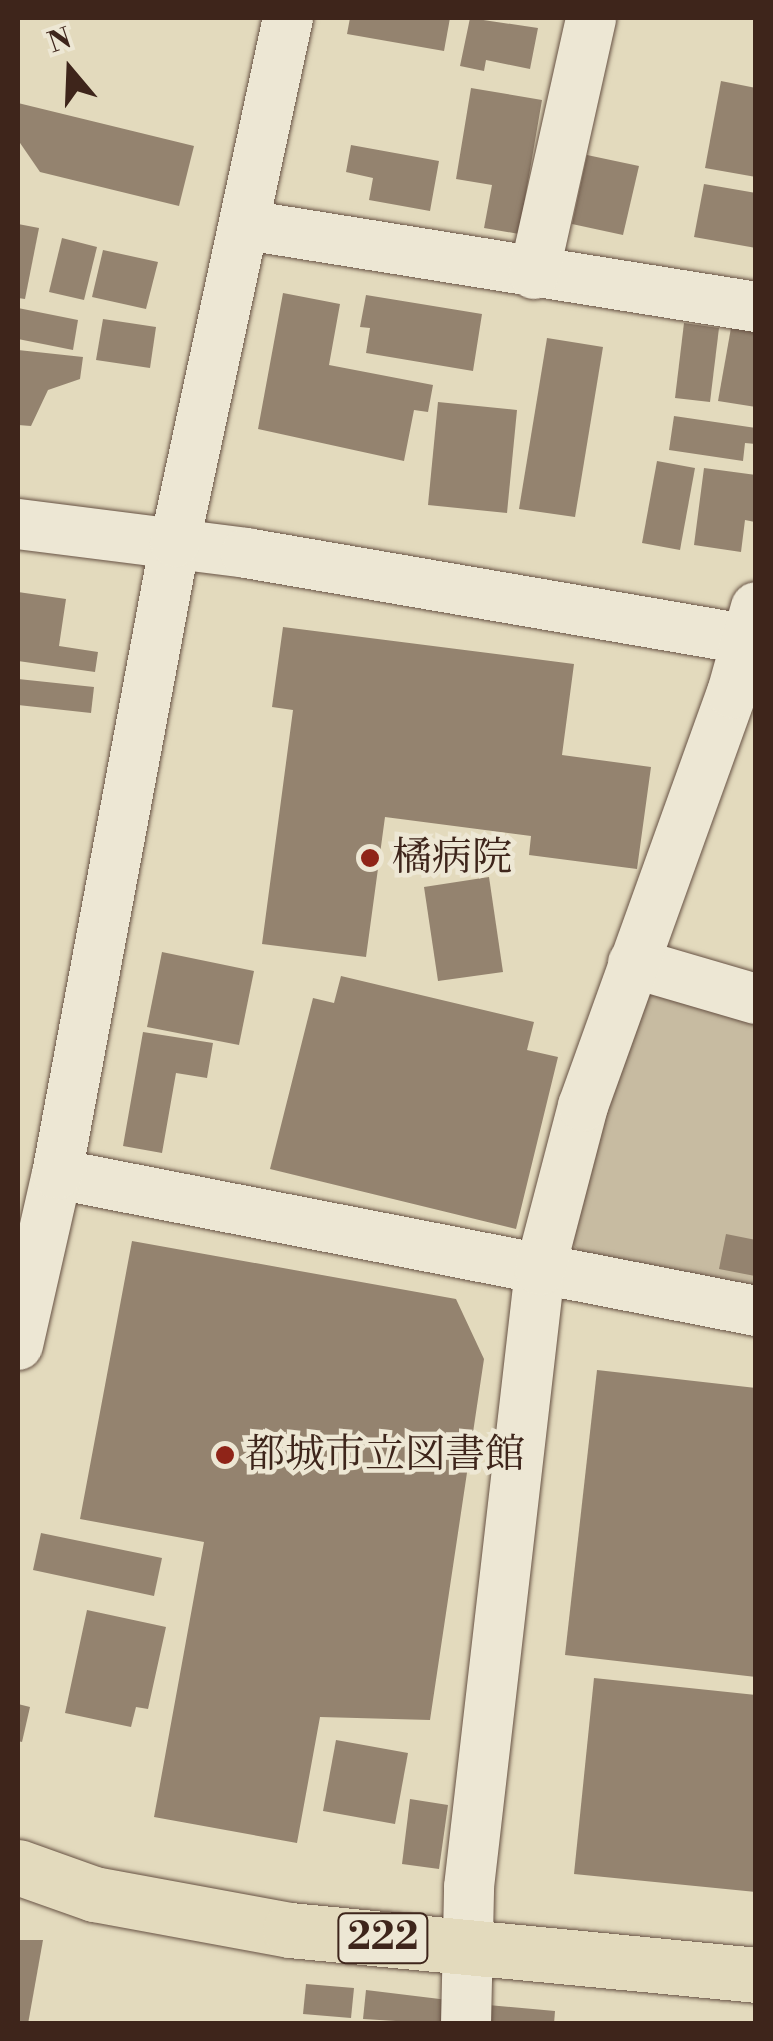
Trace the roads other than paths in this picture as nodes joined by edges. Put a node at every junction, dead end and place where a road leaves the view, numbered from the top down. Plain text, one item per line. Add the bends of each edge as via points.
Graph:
1 (288, 18) edge
2 (591, 18) edge
3 (246, 226) junction
4 (534, 274) junction
5 (756, 307) edge
6 (18, 524) edge
7 (175, 542) junction
8 (753, 629) edge
9 (632, 963) junction
10 (756, 999) edge
11 (57, 1174) junction
12 (540, 1270) junction
13 (756, 1311) edge
14 (18, 1346) edge
15 (18, 1867) edge
16 (472, 1946) junction
17 (756, 1976) edge
18 (466, 2024) edge

1 - 3 street
2 - 4 street
3 - 4 street
3 - 7 street
4 - 5 street
6 - 7 street
7 - 8 street
7 - 11 street
8 - 9 street
9 - 10 street
9 - 12 street via 583,1106
11 - 12 street
11 - 14 street
12 - 13 street
12 - 16 street via 469,1886
15 - 16 highway, 222 via 94,1894 290,1930
16 - 17 highway, 222
16 - 18 street

